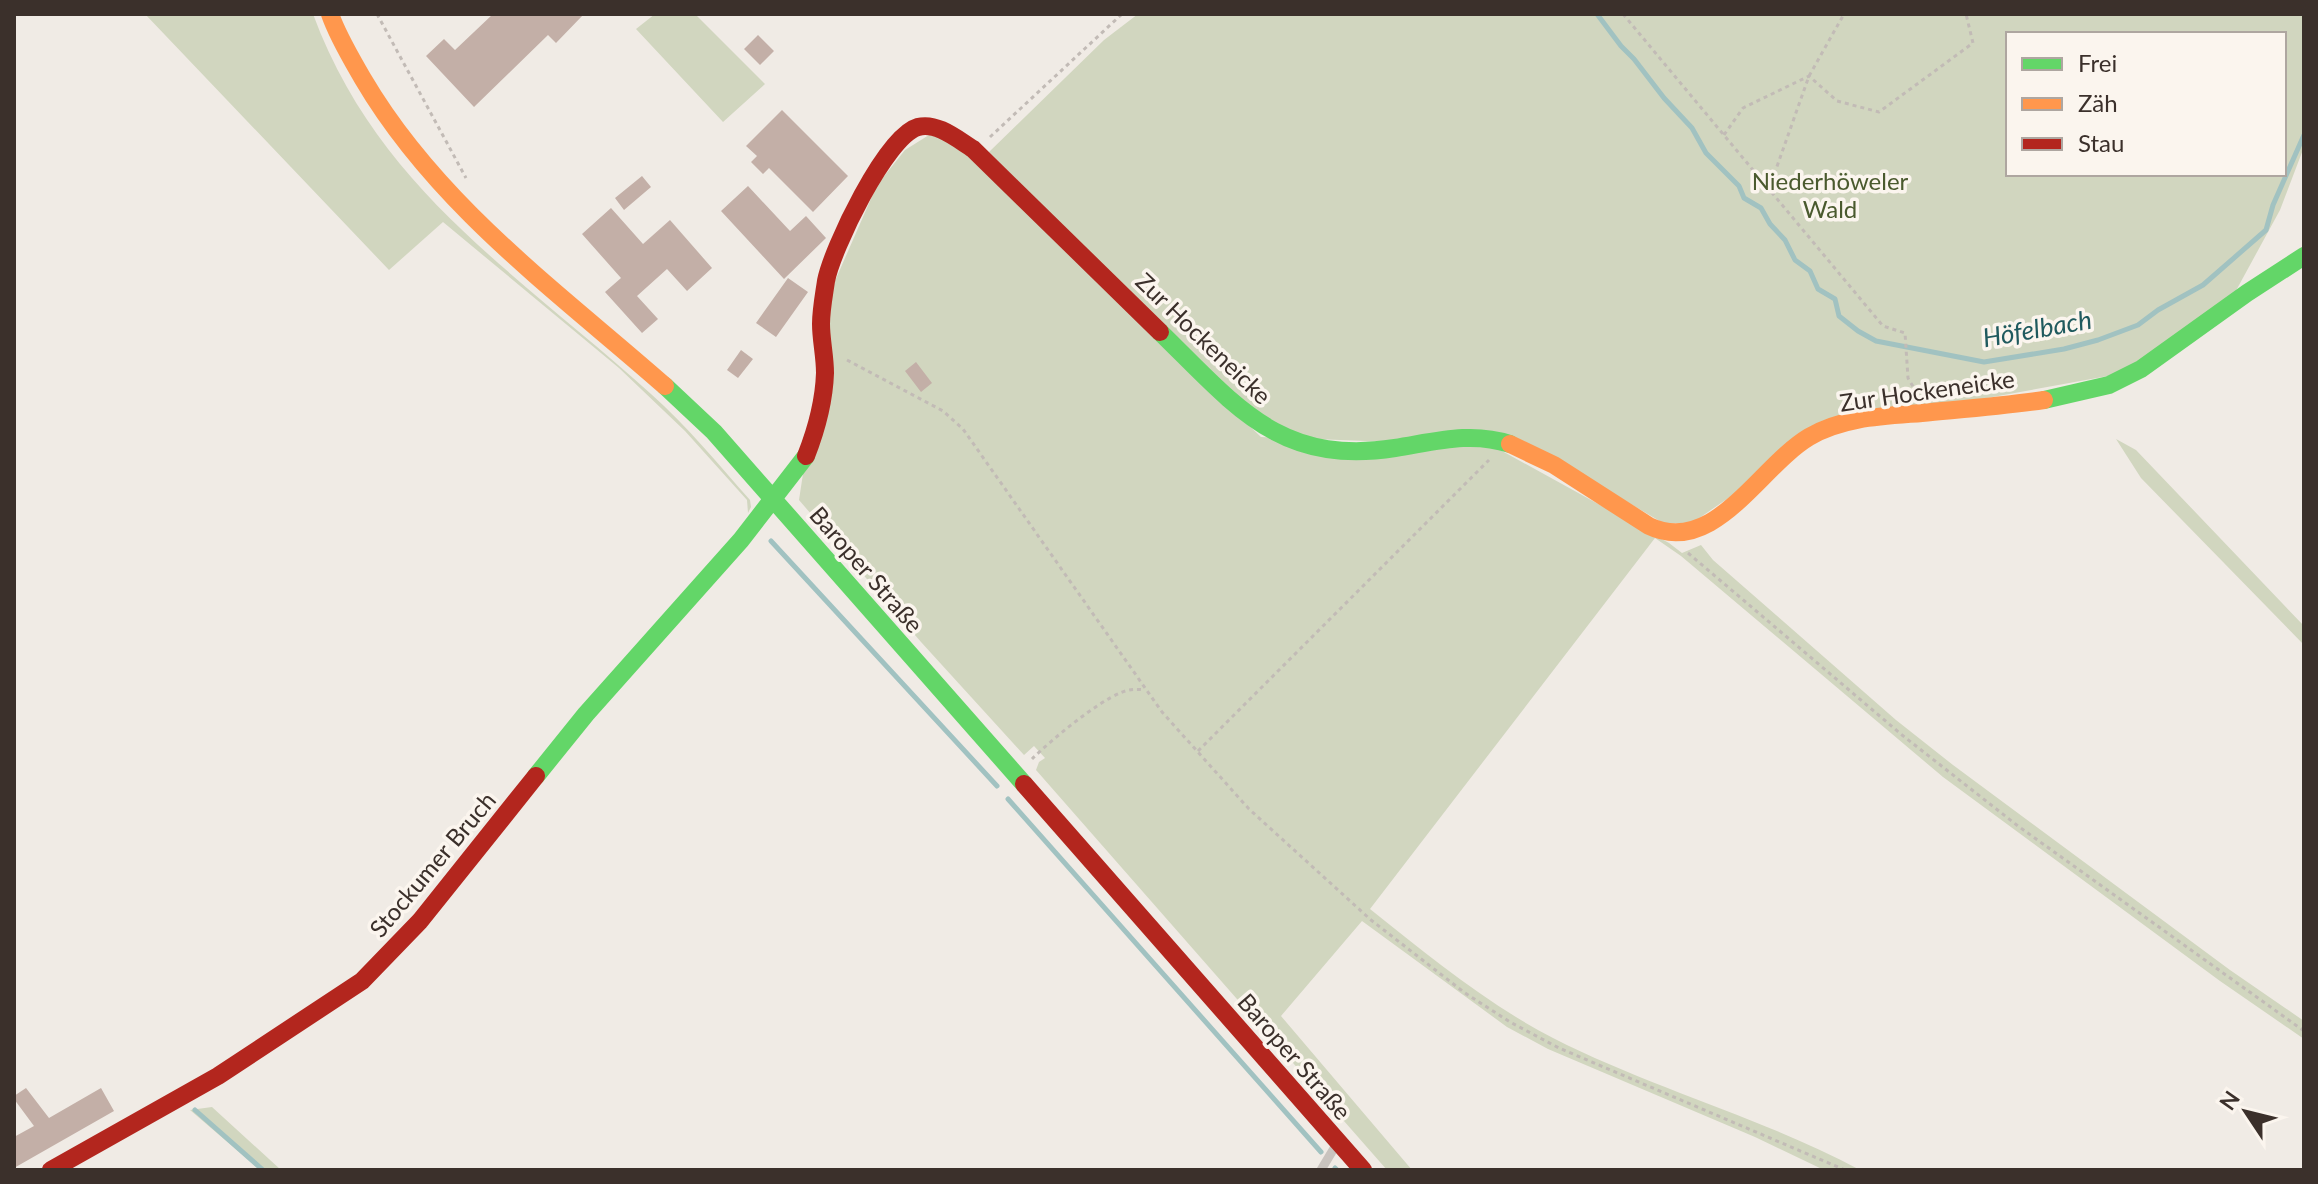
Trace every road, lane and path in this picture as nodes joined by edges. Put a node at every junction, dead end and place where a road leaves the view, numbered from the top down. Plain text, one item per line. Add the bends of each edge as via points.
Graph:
1 (330, 14) edge
2 (377, 14) edge
3 (1122, 14) edge
4 (1623, 14) edge
5 (1844, 14) edge
6 (1966, 14) edge
7 (1809, 76) junction
8 (1724, 135) junction
9 (973, 149) junction
10 (467, 179) dead end
11 (1769, 189) junction
12 (2304, 256) edge
13 (823, 349) junction
14 (1925, 412) junction
15 (1506, 442) junction
16 (774, 500) junction
17 (1687, 552) dead end
18 (1145, 690) junction
19 (1197, 752) junction
20 (1038, 754) dead end
21 (2304, 1031) edge
22 (1338, 1142) junction
23 (51, 1170) edge
24 (1321, 1170) edge
25 (1363, 1170) edge
26 (1845, 1170) edge

1 - 16 street, Baroper Straße via 378,108 428,173 493,239 681,399
2 - 10 path
3 - 9 path
4 - 8 path
5 - 7 path
6 - 7 path via 1973,43 1879,112 1837,101
7 - 8 path via 1743,108
7 - 11 path
8 - 11 path
9 - 13 street, Zur Hockeneicke via 939,128 920,126 903,134 889,150 861,197 827,277
9 - 15 street, Zur Hockeneicke via 1230,400 1275,435 1332,453 1464,437
11 - 14 path via 1883,326 1905,333 1908,378
12 - 14 street, Zur Hockeneicke via 2126,379 2089,391
13 - 16 street, Zur Hockeneicke via 819,423 804,460
13 - 18 path via 943,411 963,429
14 - 15 street, Zur Hockeneicke via 1846,423 1814,434 1771,466 1723,515 1693,531 1653,527
15 - 19 path
16 - 22 street, Baroper Straße
16 - 23 street, Stockumer Bruch via 586,714 420,921 362,981 218,1076
17 - 21 path via 2018,826
18 - 19 path
18 - 20 path via 1117,694
19 - 26 path via 1249,809 1344,897 1465,993 1559,1048
22 - 24 lane
22 - 25 street, Baroper Straße

